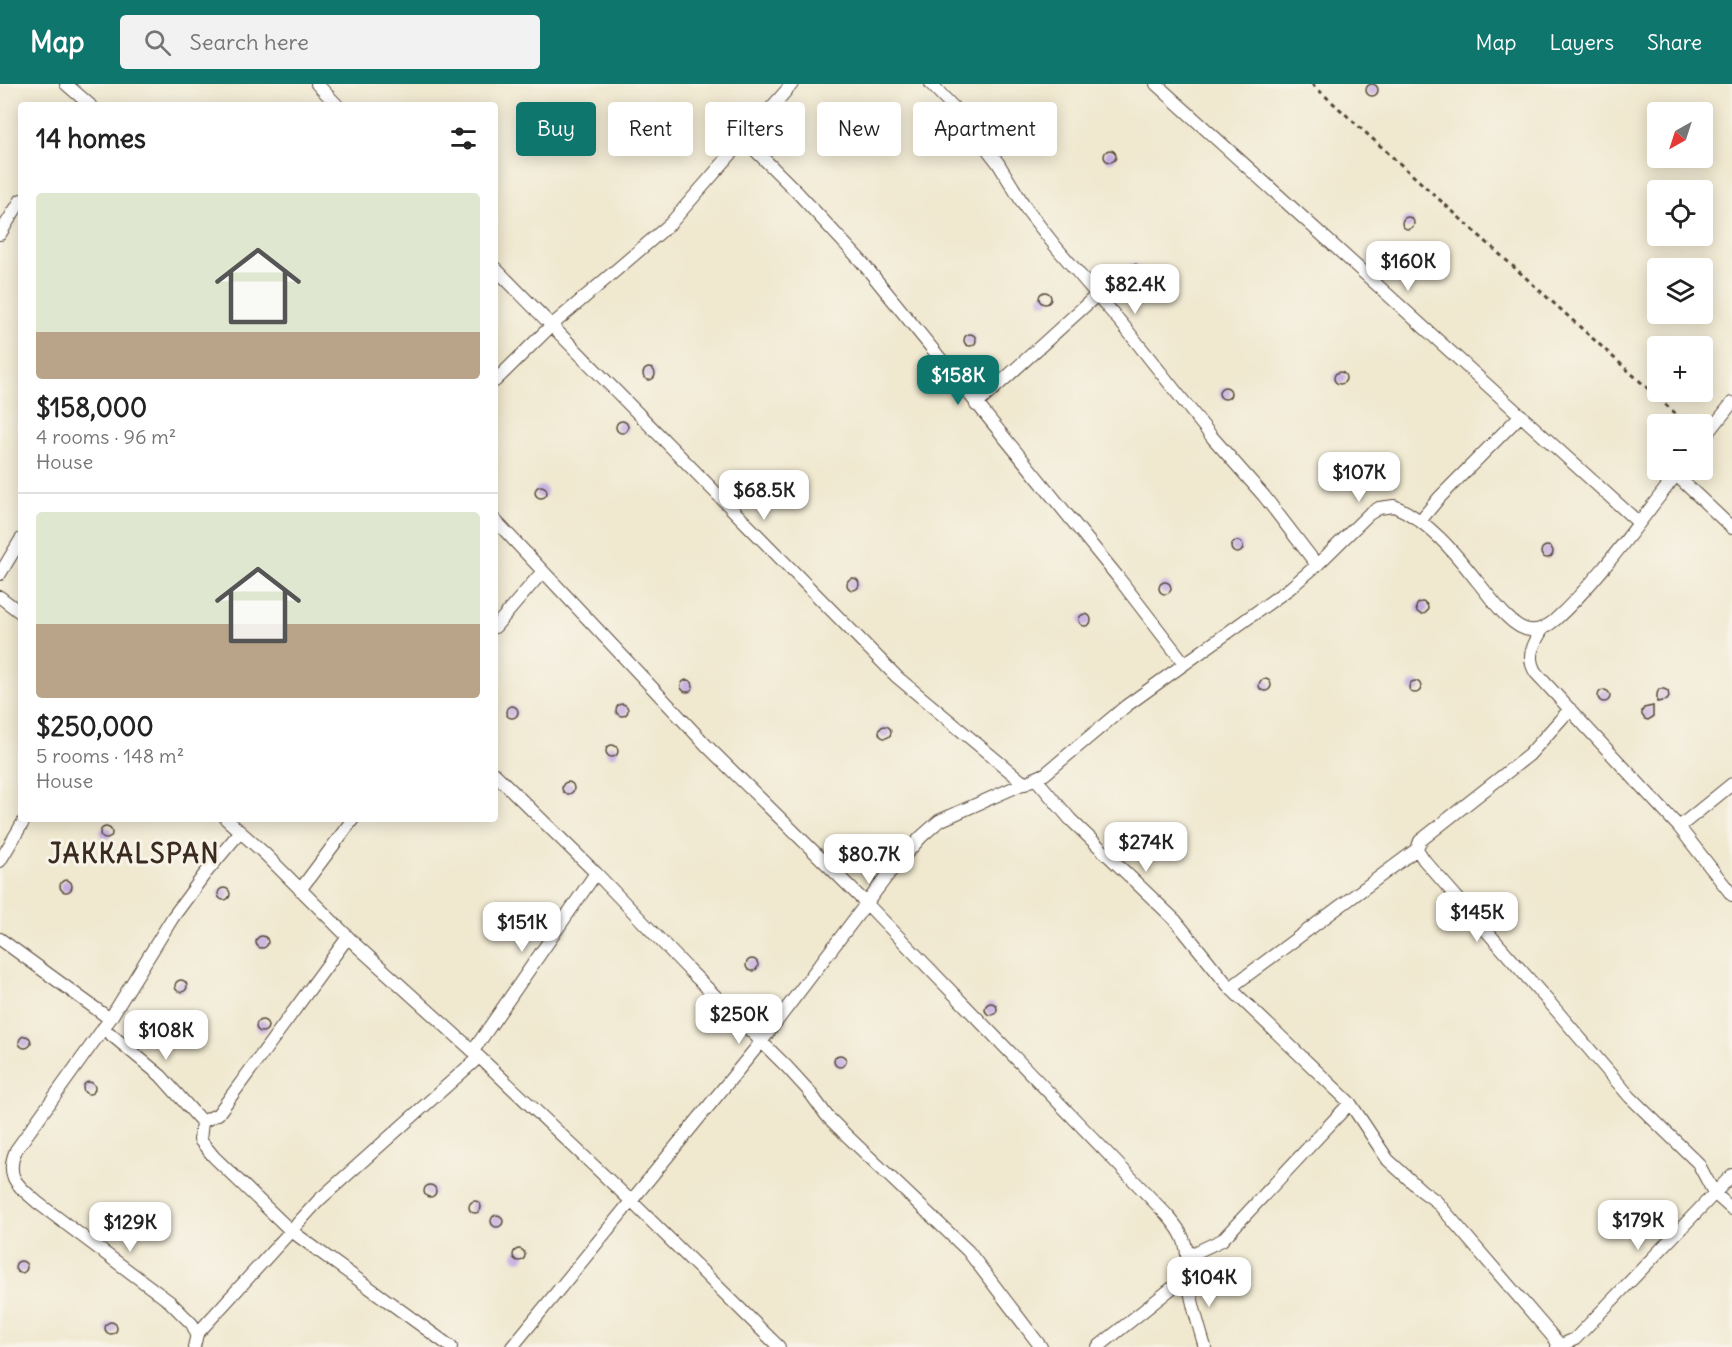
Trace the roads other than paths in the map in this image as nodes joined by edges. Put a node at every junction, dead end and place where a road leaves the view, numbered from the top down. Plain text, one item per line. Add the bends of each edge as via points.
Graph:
1 (66, 84) edge
2 (317, 84) edge
3 (792, 84) edge
4 (931, 84) edge
5 (1156, 84) edge
6 (83, 102) edge
7 (334, 102) edge
8 (776, 102) edge
9 (729, 156) edge
10 (762, 156) edge
11 (18, 205) edge
12 (0, 234) edge
13 (498, 271) edge
14 (1098, 294) junction
15 (551, 326) junction
16 (498, 378) edge
17 (1732, 403) edge
18 (976, 405) junction
19 (1521, 415) junction
20 (1713, 427) edge
21 (1672, 480) edge
22 (1686, 480) edge
23 (1420, 521) junction
24 (498, 523) edge
25 (1639, 523) junction
26 (1732, 528) edge
27 (18, 544) edge
28 (1317, 565) junction
29 (543, 571) junction
30 (0, 574) edge
31 (0, 597) edge
32 (18, 610) edge
33 (498, 624) edge
34 (1543, 628) junction
35 (1184, 663) junction
36 (1570, 709) junction
37 (498, 777) edge
38 (1030, 782) junction
39 (1732, 783) edge
40 (23, 822) edge
41 (229, 822) edge
42 (351, 822) edge
43 (1679, 827) junction
44 (240, 832) junction
45 (1417, 849) junction
46 (0, 861) edge
47 (596, 873) junction
48 (300, 890) junction
49 (1732, 896) edge
50 (867, 904) junction
51 (348, 937) junction
52 (0, 939) edge
53 (1230, 988) junction
54 (106, 1024) junction
55 (761, 1041) junction
56 (476, 1054) junction
57 (1350, 1103) junction
58 (202, 1122) junction
59 (5, 1168) edge
60 (1732, 1175) edge
61 (1714, 1193) junction
62 (631, 1201) junction
63 (1732, 1209) edge
64 (290, 1230) junction
65 (1188, 1256) junction
66 (1187, 1276) junction
67 (198, 1342) edge
68 (1580, 1343) edge
69 (1559, 1346) edge
70 (452, 1347) edge
71 (512, 1347) edge
72 (779, 1347) edge
73 (1041, 1347) edge
74 (1098, 1347) edge
75 (1205, 1347) edge

1 - 6 street
2 - 7 street
3 - 8 street
4 - 14 street via 960,114 998,163 1027,210
5 - 19 street
9 - 15 street via 670,224
10 - 18 street via 861,261
11 - 12 street
13 - 15 street
14 - 18 street
14 - 28 street
15 - 16 street
15 - 38 street via 897,677
17 - 20 street
18 - 35 street
19 - 23 street
19 - 25 street
21 - 25 street
22 - 26 street
23 - 28 street via 1394,506 1379,508
23 - 34 street via 1516,625 1529,630
24 - 29 street
25 - 34 street via 1592,581
27 - 30 street
28 - 35 street
29 - 33 street
29 - 50 street via 707,746
31 - 32 street
34 - 36 street via 1530,653 1532,666
35 - 38 street
36 - 43 street
36 - 45 street via 1529,755 1420,841
37 - 47 street
38 - 50 street via 939,821 906,853
38 - 53 street via 1175,920
39 - 43 street
40 - 46 street
41 - 44 street
42 - 48 street
43 - 49 street
44 - 48 street
44 - 54 street via 173,917
45 - 53 street
45 - 61 street via 1630,1097 1698,1163
47 - 55 street
47 - 56 street
48 - 51 street
50 - 55 street
50 - 65 street via 1166,1214 1179,1230
51 - 56 street
51 - 58 street via 218,1114
52 - 54 street
53 - 57 street
54 - 58 street via 162,1076
54 - 59 street
55 - 62 street
55 - 73 street via 827,1116 968,1251
56 - 62 street
56 - 64 street
57 - 65 street via 1222,1240
57 - 69 street via 1388,1160 1436,1201
58 - 64 street via 200,1140
59 - 67 street via 38,1203 170,1302 192,1324
60 - 61 street
61 - 63 street
61 - 68 street
62 - 71 street
62 - 72 street
64 - 67 street
64 - 70 street
65 - 66 street
66 - 74 street
66 - 75 street
68 - 69 street

